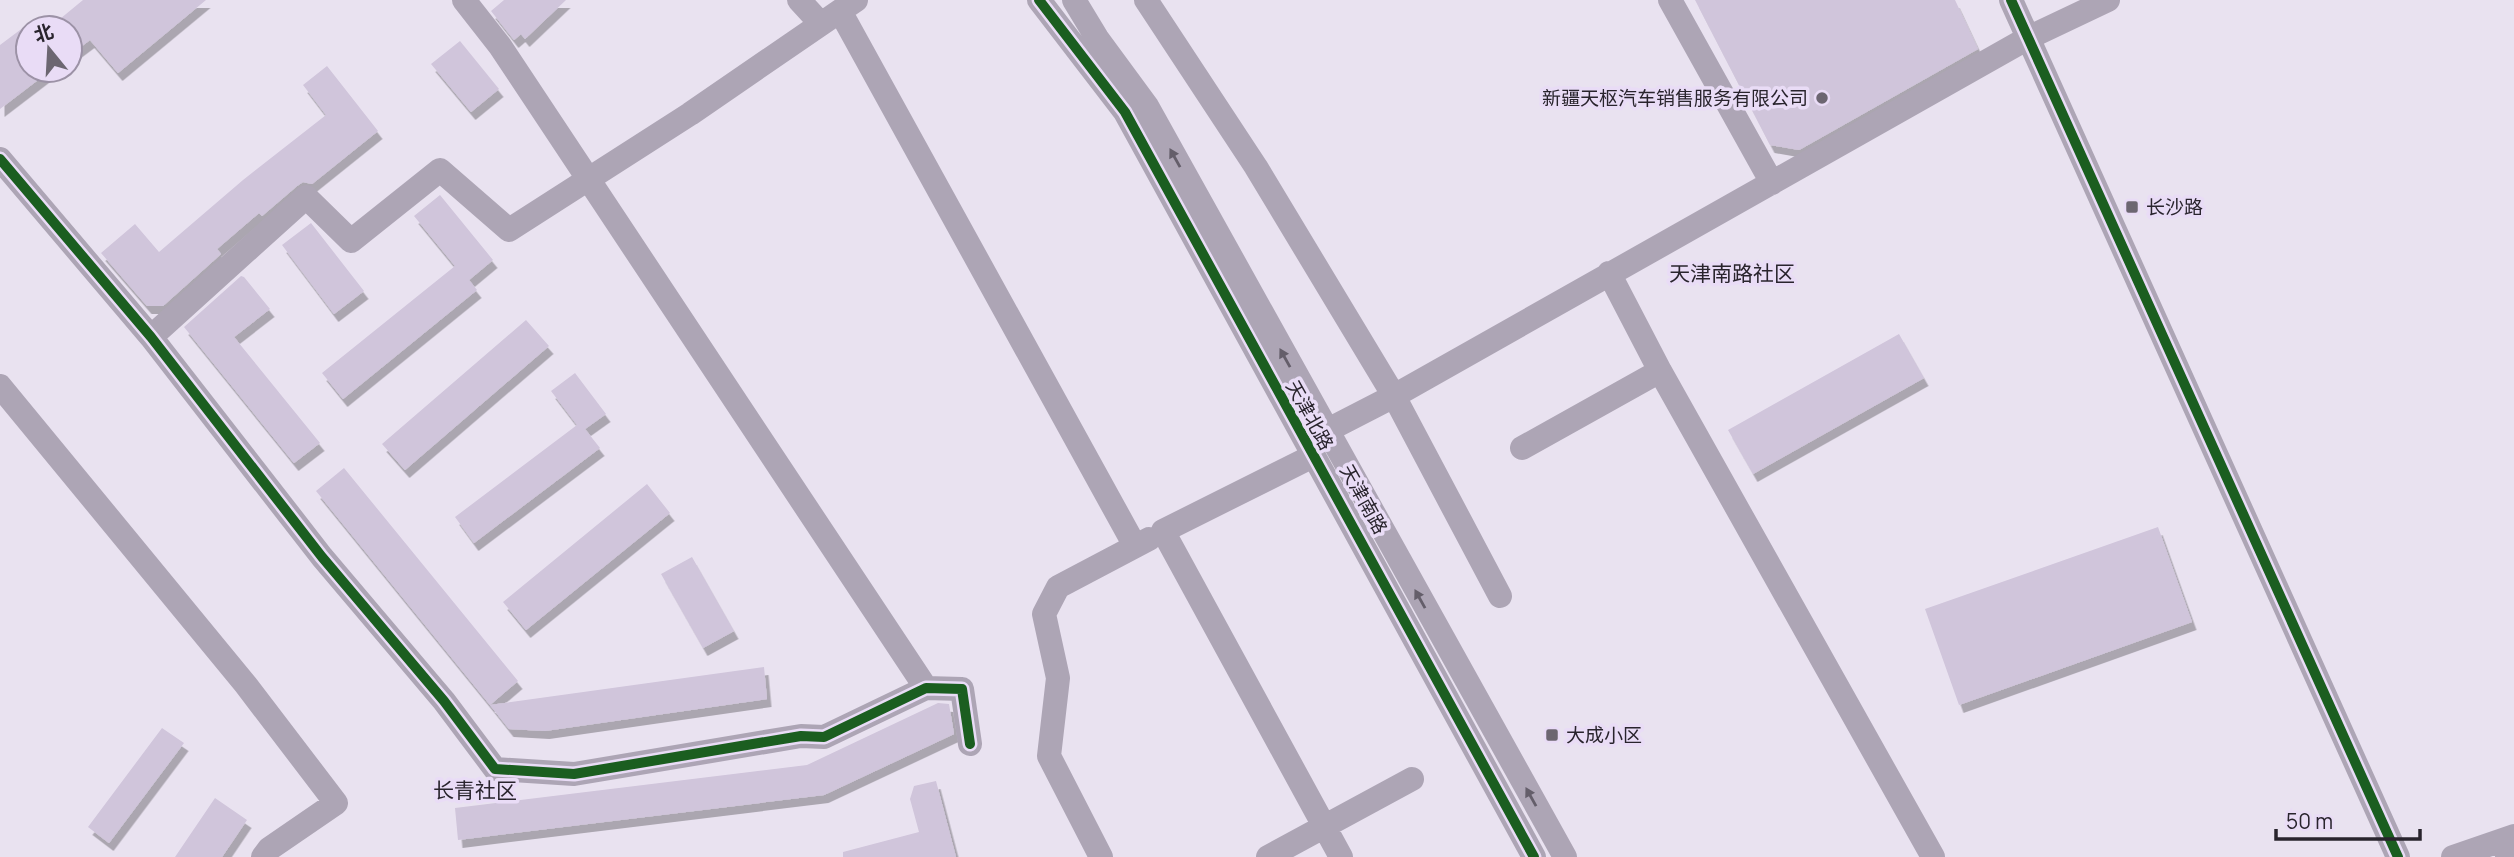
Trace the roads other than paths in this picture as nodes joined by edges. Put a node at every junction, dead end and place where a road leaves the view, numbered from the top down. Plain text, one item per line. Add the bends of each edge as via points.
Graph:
1 (464, 0) edge
2 (799, 0) edge
3 (1039, 0) edge
4 (1074, 0) edge
5 (1146, 0) edge
6 (1670, 0) edge
7 (2011, 0) edge
8 (2108, 0) edge
9 (839, 12) edge
10 (2028, 38) junction
11 (0, 159) edge
12 (588, 179) junction
13 (1772, 183) junction
14 (1609, 273) junction
15 (150, 337) junction
16 (1660, 371) junction
17 (0, 386) edge
18 (1394, 396) junction
19 (1326, 431) junction
20 (1522, 448) dead end
21 (1313, 456) junction
22 (1163, 531) junction
23 (1135, 546) junction
24 (1500, 596) dead end
25 (926, 688) junction
26 (970, 744) dead end
27 (1412, 779) dead end
28 (1324, 827) junction
29 (2514, 836) edge
30 (2514, 854) edge
31 (263, 857) edge
32 (1101, 857) edge
33 (1268, 857) edge
34 (1341, 857) edge
35 (1534, 857) edge
36 (1565, 857) edge
37 (1933, 857) edge
38 (2398, 857) edge
39 (2453, 857) edge
40 (2507, 857) edge

1 - 12 street
2 - 9 street
3 - 21 street, 天津北路 via 1125,112
19 -> 4 street, 天津南路 via 1147,106
5 - 18 street via 1256,167
6 - 13 street
7 - 10 street
8 - 10 street
9 - 12 street
9 - 23 street
10 - 13 street
10 - 38 street
11 - 15 street
12 - 15 street via 509,230 440,170 351,241 306,197
12 - 25 street
13 - 14 street
14 - 16 street
14 - 18 street
15 - 25 street via 495,769 574,774 801,736 824,737
16 - 20 street
16 - 37 street
17 - 31 street via 246,685 336,803
18 - 19 street
18 - 24 street
36 -> 19 street, 天津南路
21 - 22 street
21 - 35 street, 天津北路
22 - 23 street
22 - 28 street
23 - 32 street via 1058,587 1044,614 1058,678 1049,756
25 - 26 street via 962,690
27 - 28 street
28 - 33 street
28 - 34 street
29 - 39 street
30 - 40 street

